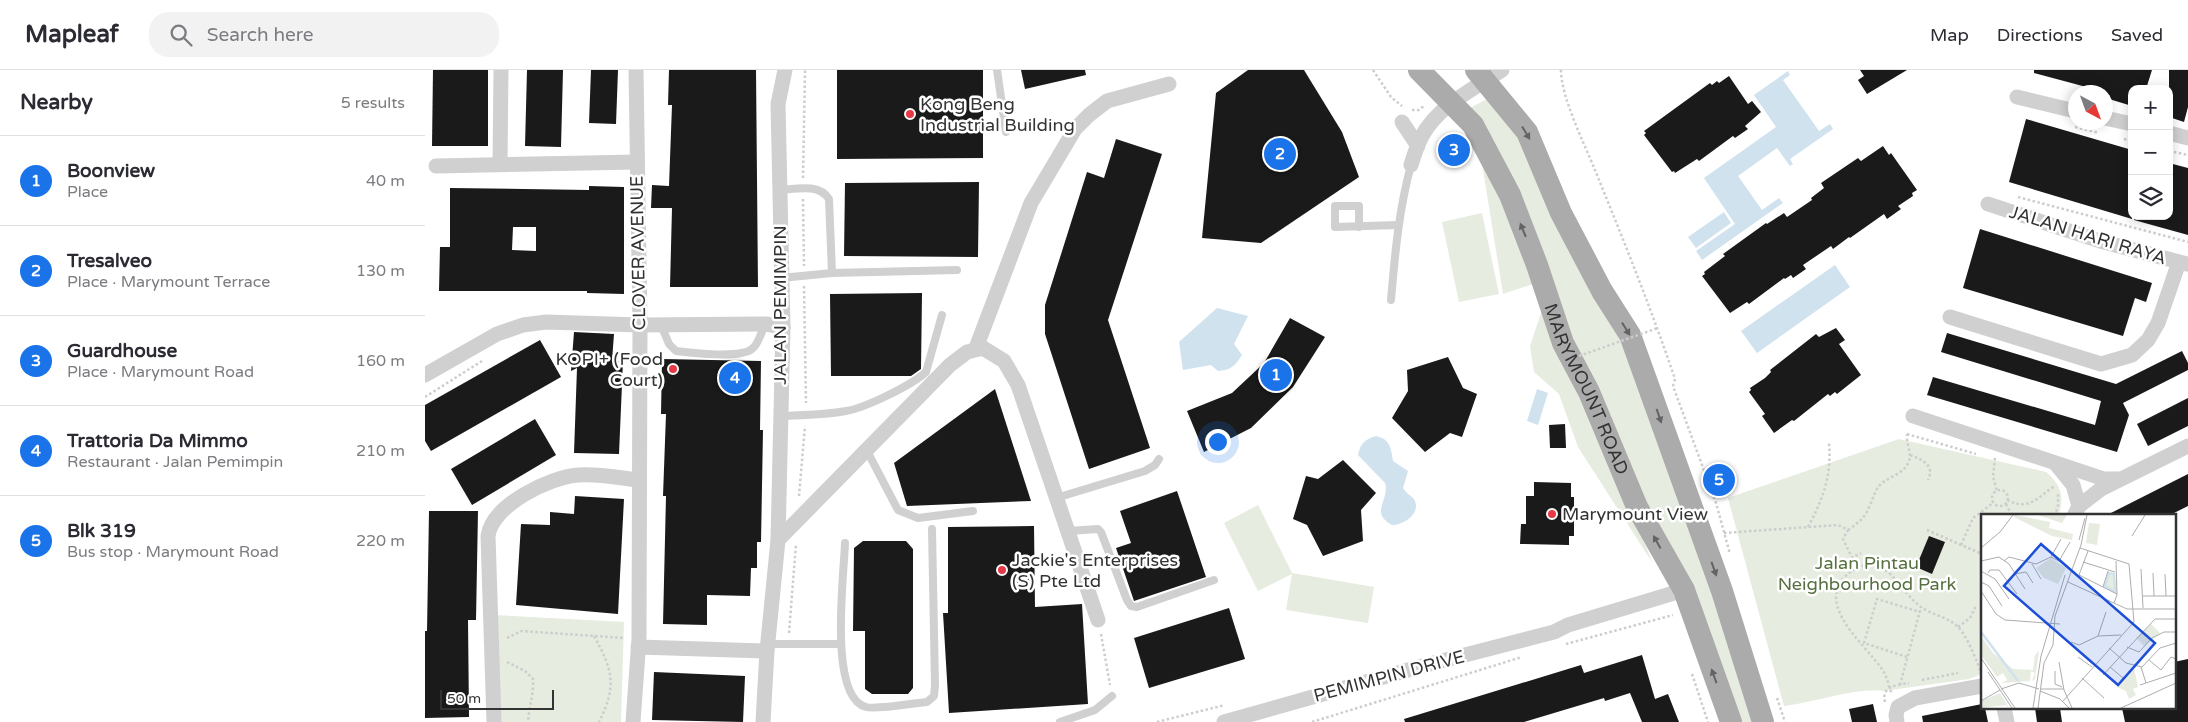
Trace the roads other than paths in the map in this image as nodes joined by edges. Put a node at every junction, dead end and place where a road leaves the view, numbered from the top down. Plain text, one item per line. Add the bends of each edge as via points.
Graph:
1 (501, 70) edge
2 (637, 70) edge
3 (785, 70) edge
4 (997, 70) edge
5 (1419, 70) edge
6 (1488, 74) edge
7 (1169, 84) dead end
8 (1447, 97) junction
9 (2017, 97) dead end
10 (2068, 109) edge
11 (1405, 113) road end
12 (2113, 120) edge
13 (2128, 123) edge
14 (1006, 132) dead end
15 (2173, 134) edge
16 (2188, 138) edge
17 (1418, 146) junction
18 (637, 162) junction
19 (500, 164) junction
20 (1411, 164) joint
21 (436, 166) dead end
22 (779, 190) junction
23 (1988, 204) dead end
24 (1398, 225) junction
25 (1359, 226) junction
26 (2183, 263) edge
27 (957, 270) dead end
28 (832, 273) junction
29 (781, 278) junction
30 (1391, 300) dead end
31 (942, 314) dead end
32 (1950, 317) dead end
33 (766, 324) junction
34 (640, 325) junction
35 (661, 325) junction
36 (783, 327) junction
37 (976, 348) junction
38 (425, 375) edge
39 (780, 416) junction
40 (1913, 416) dead end
41 (2188, 446) edge
42 (866, 450) junction
43 (1159, 459) dead end
44 (2055, 464) junction
45 (639, 480) junction
46 (2119, 480) junction
47 (1056, 498) junction
48 (973, 511) dead end
49 (2076, 511) edge
50 (932, 529) dead end
51 (1068, 531) junction
52 (778, 540) junction
53 (845, 543) dead end
54 (1214, 580) dead end
55 (1681, 602) junction
56 (1098, 620) road end
57 (639, 643) junction
58 (840, 644) junction
59 (767, 647) junction
60 (1981, 681) edge
61 (1112, 696) road end
62 (1897, 715) edge
63 (494, 722) edge
64 (633, 722) edge
65 (763, 722) edge
66 (1060, 722) edge
67 (1224, 722) edge
68 (1731, 722) edge
69 (1763, 722) edge

1 - 19 street
2 - 18 street, CLOVER AVENUE
3 - 22 street, JALAN PEMIMPIN via 778,104
4 - 14 lane
5 - 8 main road, MARYMOUNT ROAD
6 - 8 street
6 -> 69 main road via 1527,132 1561,213 1601,291 1630,335 1722,591
7 - 37 street via 1107,101 1075,129 1031,203
8 - 17 street
55 -> 8 main road, MARYMOUNT ROAD via 1589,392 1563,343 1510,195 1473,125
9 - 10 street
11 - 17 street
12 - 13 street
15 - 16 street
17 - 20 street
18 - 19 street
18 - 34 street, CLOVER AVENUE
19 - 21 street
20 - 24 lane
22 - 28 lane via 818,189 829,199
22 - 29 street, JALAN PEMIMPIN
23 - 26 street, JALAN HARI RAYA via 2100,241
24 - 25 lane
24 - 30 lane
25 - 25 lane via 1335,227 1335,206 1359,206
26 - 32 street via 2148,340 2132,355 2101,364
27 - 28 lane
28 - 29 lane
29 - 36 street, JALAN PEMIMPIN
31 - 39 lane via 926,372 919,379 847,411
33 - 35 street
33 - 35 lane via 753,349 724,354 676,351 669,344
33 - 36 street
34 - 35 street
34 - 38 street via 545,322 523,325 497,334
34 - 45 street, CLOVER AVENUE
36 - 39 street, JALAN PEMIMPIN
37 - 42 street via 950,365
37 - 47 street via 997,355 1013,374
39 - 52 street, JALAN PEMIMPIN
40 - 44 street
41 - 46 street
42 - 48 lane via 898,510 918,518
42 - 52 street
43 - 47 lane via 1145,471
44 - 46 street via 2103,479
44 - 49 street via 2073,485
45 - 57 street, CLOVER AVENUE
45 - 63 street via 586,474 563,477 509,504 490,526 488,536 496,643
46 - 49 street via 2101,489
47 - 51 street
50 - 58 lane via 934,696 927,702 867,708 856,702 850,694
51 - 54 lane via 1098,529 1101,532 1131,606 1137,607
51 - 56 street
52 - 59 street, JALAN PEMIMPIN
53 - 58 lane
55 - 67 street, PEMIMPIN DRIVE via 1564,634 1426,665
68 -> 55 main road, MARYMOUNT ROAD
57 - 59 street
57 - 64 street, CLOVER AVENUE
58 - 59 lane
59 - 65 street, JALAN PEMIMPIN
60 - 62 street via 1915,698
61 - 66 lane via 1095,710

